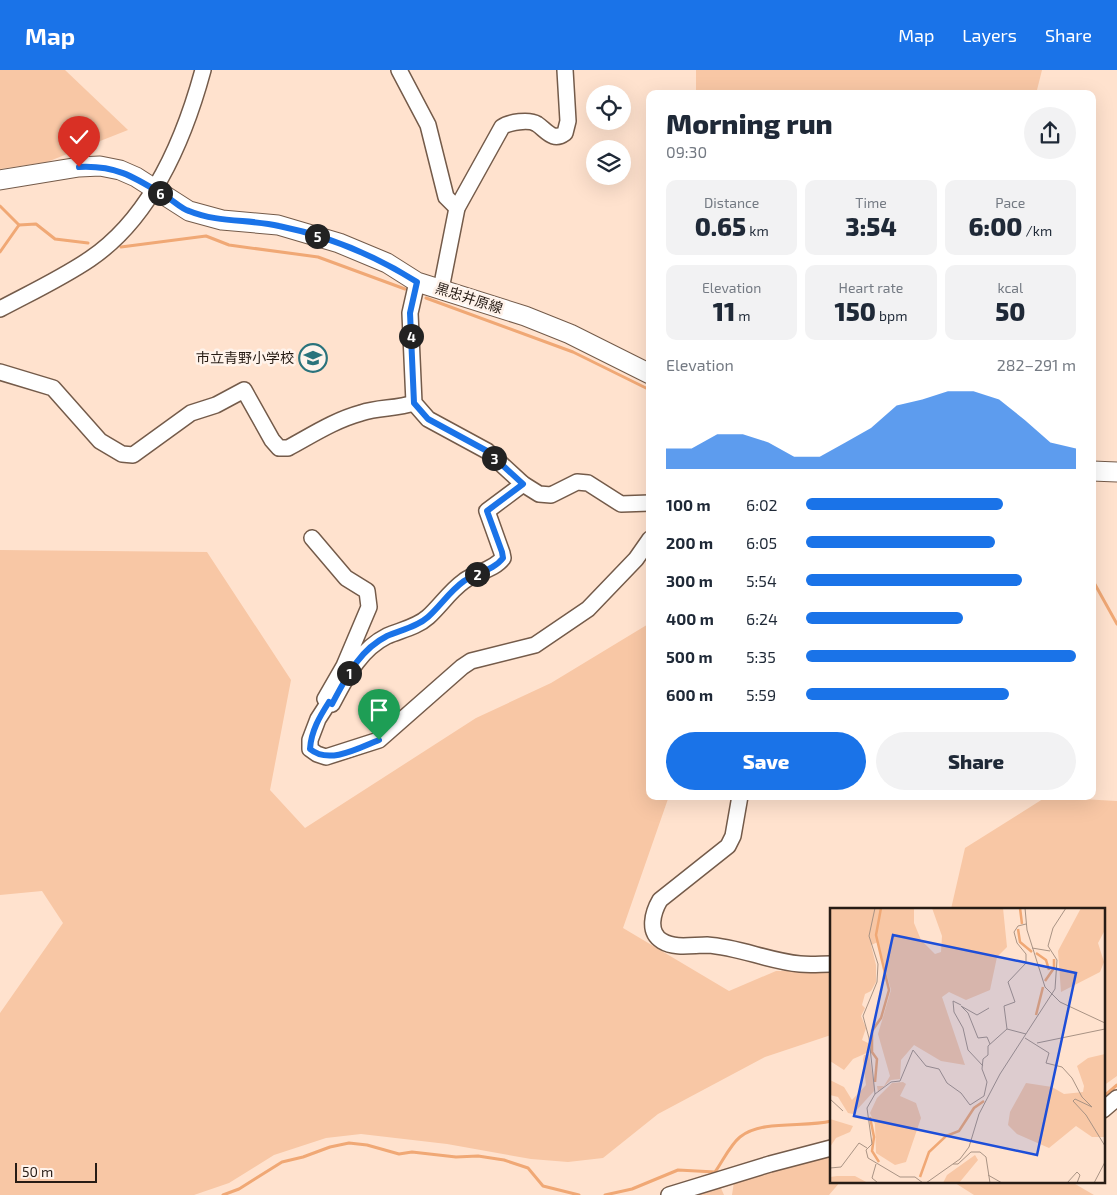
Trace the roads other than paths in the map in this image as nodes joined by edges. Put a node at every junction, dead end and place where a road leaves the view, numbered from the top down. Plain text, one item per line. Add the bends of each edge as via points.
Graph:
1 (204, 70) edge
2 (399, 70) edge
3 (565, 70) edge
4 (0, 180) edge
5 (153, 189) junction
6 (457, 208) junction
7 (417, 282) junction
8 (441, 289) junction
9 (0, 309) edge
10 (0, 372) edge
11 (646, 372) edge
12 (414, 403) junction
13 (1096, 471) edge
14 (1117, 472) edge
15 (523, 484) junction
16 (646, 503) edge
17 (312, 538) dead end
18 (646, 545) edge
19 (329, 702) junction
20 (739, 800) edge
21 (830, 964) edge
22 (1117, 1098) edge
23 (1104, 1109) edge
24 (830, 1148) edge
25 (669, 1195) edge

1 - 5 street via 185,126
2 - 6 street via 428,125 446,197
3 - 6 street via 568,121 565,133 560,137 552,136 535,123 508,123 502,127
4 - 5 main road, 黒忠井原線 via 100,166 136,177
5 - 7 main road, 黒忠井原線 via 189,211 222,220 278,225 339,242 387,263
5 - 9 street via 120,234 91,258
6 - 8 street
7 - 8 main road, 黒忠井原線
7 - 12 street via 410,313
8 - 11 main road, 黒忠井原線 via 570,334
10 - 12 street via 53,388 100,441 122,454 133,455 191,413 216,405 244,390 279,448 288,448 362,412
12 - 15 street via 428,419 487,451
13 - 14 main road
15 - 16 street via 539,494 551,495 577,482 588,483 621,504
15 - 19 street via 487,511 502,552 503,558 499,563 464,581 428,617 413,627 375,643 348,674 332,704
17 - 19 street via 346,578 367,591 370,599 370,607 344,666 325,700
18 - 19 street via 588,609 535,645 471,661 379,740 326,757 310,749 310,740
20 - 21 street via 734,836 728,846 660,900 654,909 654,931 660,940 673,946 732,947 800,964
22 - 23 street
24 - 25 street

